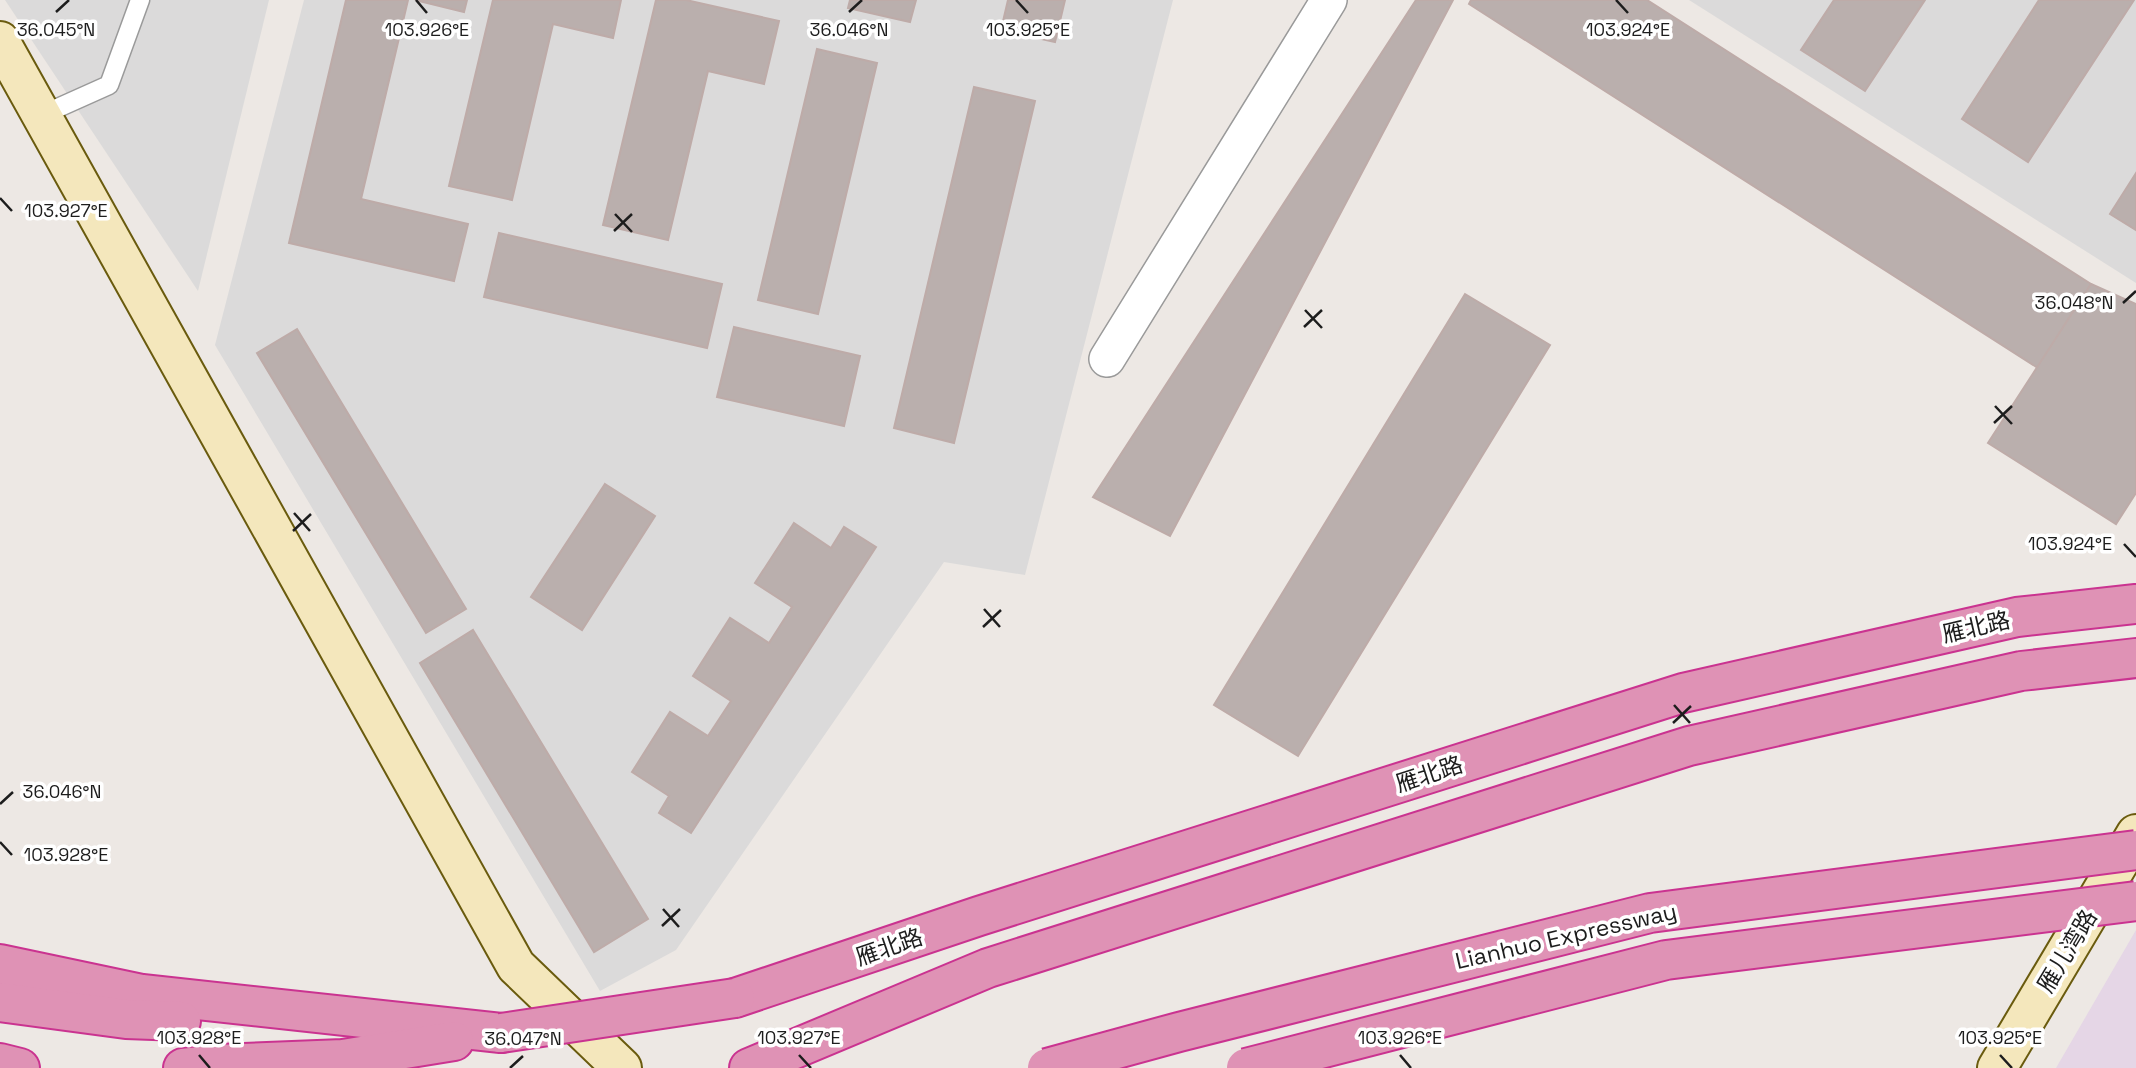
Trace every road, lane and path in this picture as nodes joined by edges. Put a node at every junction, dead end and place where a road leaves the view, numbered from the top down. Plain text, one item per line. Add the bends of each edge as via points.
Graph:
1 (140, 0) edge
2 (1329, 0) edge
3 (0, 41) edge
4 (41, 115) junction
5 (1107, 359) dead end
6 (2136, 604) edge
7 (2136, 658) edge
8 (2136, 834) edge
9 (2136, 850) edge
10 (2136, 901) edge
11 (0, 964) edge
12 (0, 1002) edge
13 (501, 1032) junction
14 (0, 1063) edge
15 (20, 1068) edge
16 (183, 1068) edge
17 (622, 1068) edge
18 (749, 1068) edge
19 (1047, 1068) edge
20 (1246, 1068) edge
21 (1997, 1068) edge

1 - 4 lane via 109,85
2 - 5 street
3 - 4 street
4 - 17 street via 516,966
6 - 13 highway, 雁北路, bridge via 2017,617 1683,693 735,998
7 - 18 highway via 2021,671 1689,746 988,968
8 - 21 street, 雁儿湾路
9 - 19 highway, Lianhuo Expressway, bridge via 1650,913
10 - 20 highway, Lianhuo Expressway, bridge via 1666,960
11 - 13 highway via 142,994
12 - 13 highway via 126,1019
13 - 16 highway via 343,1059
14 - 15 highway

